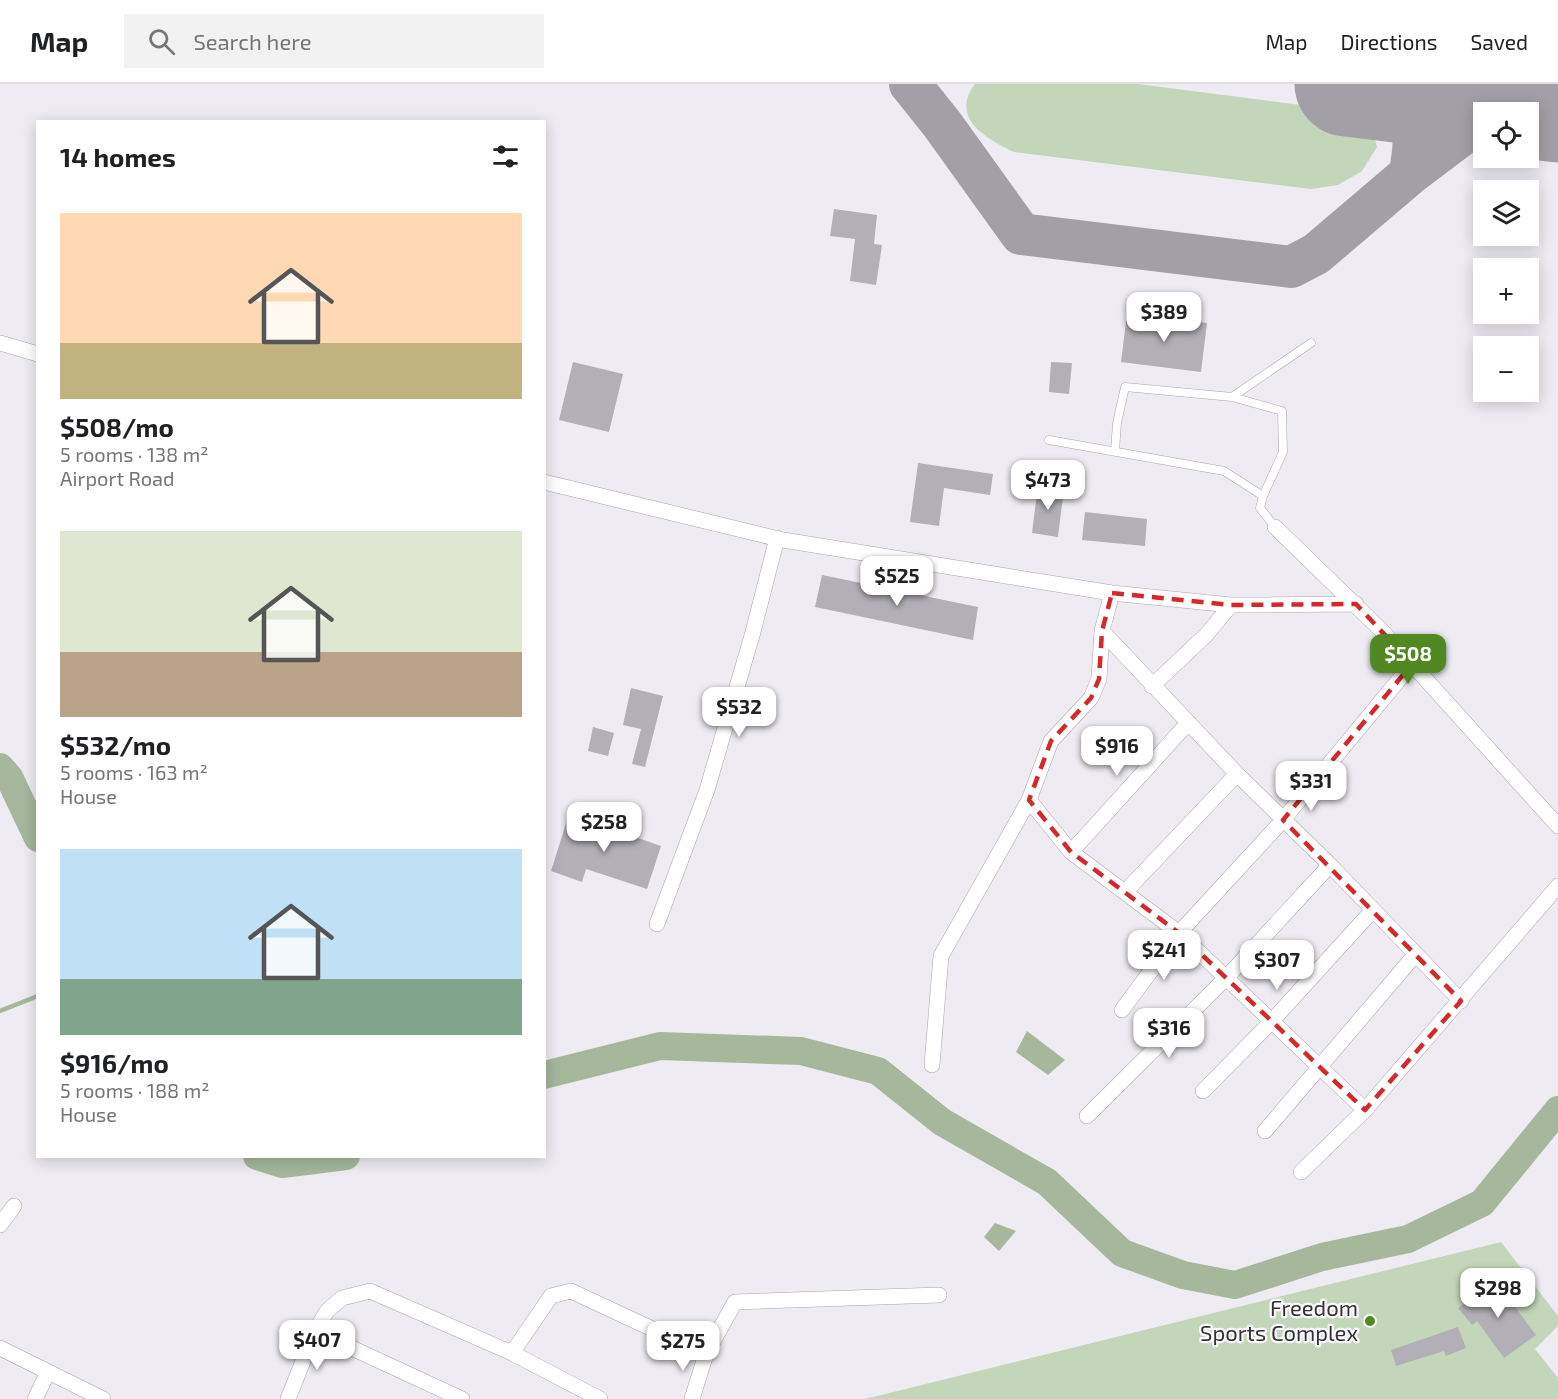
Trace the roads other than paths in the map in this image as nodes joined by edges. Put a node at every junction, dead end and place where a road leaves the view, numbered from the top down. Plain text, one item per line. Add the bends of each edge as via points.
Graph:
1 (0, 343) edge
2 (1311, 343) dead end
3 (36, 353) edge
4 (1232, 397) junction
5 (1049, 440) dead end
6 (1115, 451) junction
7 (546, 482) edge
8 (1263, 496) junction
9 (1275, 527) joint
10 (777, 538) junction
11 (1113, 593) junction
12 (1356, 604) junction
13 (1231, 605) junction
14 (1102, 632) junction
15 (1412, 664) junction
16 (1152, 686) junction
17 (1188, 723) junction
18 (1237, 774) junction
19 (1029, 800) junction
20 (1283, 820) junction
21 (1558, 826) edge
22 (1071, 852) junction
23 (1330, 865) junction
24 (1558, 886) edge
25 (1125, 892) junction
26 (1372, 911) junction
27 (657, 924) dead end
28 (1179, 933) junction
29 (1416, 955) junction
30 (1226, 978) junction
31 (1461, 1001) junction
32 (1122, 1010) dead end
33 (1272, 1021) junction
34 (932, 1065) dead end
35 (1320, 1067) junction
36 (1203, 1091) dead end
37 (1365, 1110) junction
38 (1087, 1116) dead end
39 (1265, 1131) dead end
40 (1301, 1172) dead end
41 (14, 1206) dead end
42 (0, 1225) edge
43 (939, 1295) dead end
44 (315, 1331) junction
45 (0, 1348) edge
46 (512, 1353) junction
47 (706, 1354) junction
48 (48, 1372) junction
49 (35, 1399) edge
50 (103, 1399) edge
51 (288, 1399) edge
52 (462, 1399) edge
53 (600, 1399) edge
54 (692, 1399) edge

1 - 3 street
2 - 4 lane
4 - 6 lane via 1125,387
4 - 8 lane via 1282,411 1283,452
5 - 6 lane
6 - 8 lane via 1224,471
7 - 10 street
8 - 9 lane via 1260,508
9 - 12 street
10 - 11 street
10 - 27 street via 707,790
11 - 13 street
11 - 14 street
12 - 13 street
12 - 15 street
13 - 16 street via 1206,635
14 - 16 street
14 - 19 street via 1099,679 1091,698 1051,741
15 - 20 street
15 - 21 street
16 - 17 street
17 - 18 street
17 - 22 street
18 - 20 street
18 - 25 street
19 - 22 street
19 - 34 street via 941,956
20 - 23 street
20 - 28 street
22 - 25 street
23 - 26 street
23 - 30 street
24 - 31 street
25 - 28 street
26 - 29 street
26 - 33 street
28 - 30 street
28 - 32 street
29 - 31 street
29 - 35 street
30 - 33 street
30 - 38 street
31 - 37 street
33 - 35 street
33 - 36 street
35 - 37 street
35 - 39 street
37 - 40 street
41 - 42 street
43 - 47 street via 735,1302
44 - 46 street via 327,1311 342,1298 370,1291
44 - 51 street
44 - 52 street
45 - 48 street
46 - 47 street via 551,1296 571,1290
46 - 53 street
47 - 54 street
48 - 49 street
48 - 50 street

